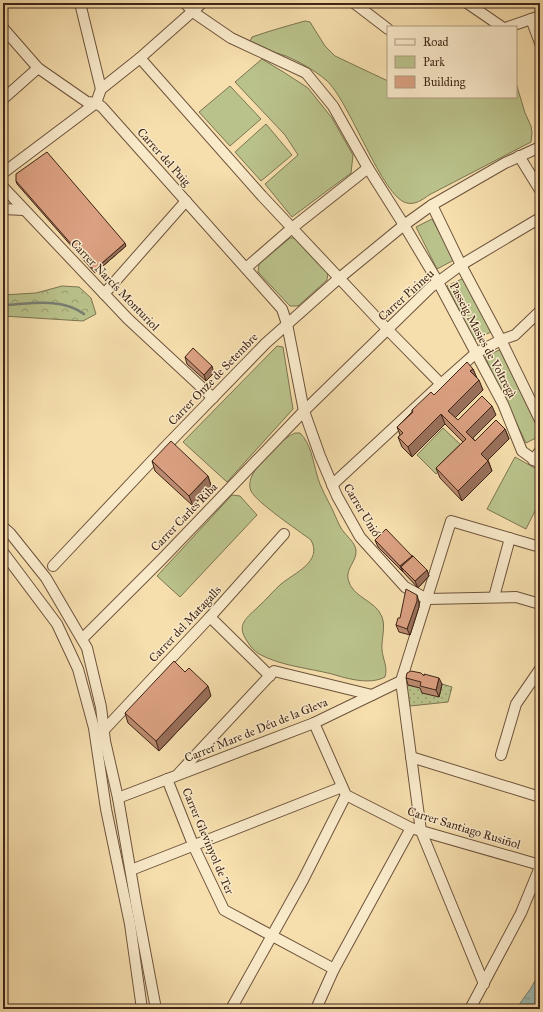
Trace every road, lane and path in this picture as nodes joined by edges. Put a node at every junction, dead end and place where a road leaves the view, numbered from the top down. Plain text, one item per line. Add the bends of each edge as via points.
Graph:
1 (185, 3) edge
2 (202, 3) edge
3 (354, 3) edge
4 (467, 3) edge
5 (82, 4) edge
6 (193, 12) junction
7 (536, 18) edge
8 (501, 26) edge
9 (511, 26) edge
10 (3, 28) edge
11 (387, 28) edge
12 (540, 43) edge
13 (140, 58) junction
14 (38, 68) junction
15 (101, 89) junction
16 (3, 99) edge
17 (96, 104) junction
18 (540, 147) edge
19 (519, 156) junction
20 (368, 168) junction
21 (3, 172) edge
22 (3, 186) edge
23 (540, 190) edge
24 (186, 201) junction
25 (432, 205) junction
26 (3, 210) edge
27 (24, 210) junction
28 (540, 218) edge
29 (404, 225) junction
30 (292, 228) junction
31 (461, 266) junction
32 (246, 268) junction
33 (339, 278) junction
34 (438, 282) junction
35 (104, 294) junction
36 (540, 311) edge
37 (287, 324) junction
38 (387, 329) junction
39 (501, 340) junction
40 (476, 353) junction
41 (441, 384) junction
42 (213, 398) junction
43 (304, 411) junction
44 (540, 420) edge
45 (540, 451) edge
46 (536, 462) edge
47 (332, 485) junction
48 (3, 527) edge
49 (284, 534) dead end
50 (510, 538) junction
51 (540, 547) edge
52 (3, 552) edge
53 (53, 566) junction
54 (39, 569) junction
55 (46, 578) junction
56 (24, 579) junction
57 (33, 590) junction
58 (494, 597) junction
59 (427, 599) junction
60 (540, 604) edge
61 (210, 617) junction
62 (82, 639) junction
63 (540, 669) edge
64 (270, 676) junction
65 (401, 681) junction
66 (372, 695) junction
67 (314, 723) junction
68 (104, 730) junction
69 (501, 755) dead end
70 (411, 757) junction
71 (113, 777) junction
72 (172, 777) junction
73 (344, 791) junction
74 (540, 797) edge
75 (118, 798) junction
76 (416, 830) junction
77 (194, 847) junction
78 (540, 866) edge
79 (131, 870) junction
80 (123, 889) junction
81 (272, 936) junction
82 (334, 970) junction
83 (484, 984) junction
84 (142, 1009) edge
85 (156, 1009) edge
86 (231, 1009) edge
87 (316, 1009) edge
88 (470, 1009) edge

1 - 6 street, Passeig Masies de Voltregà
2 - 6 street
3 - 11 street
4 - 8 street
5 - 15 street
6 - 13 street
6 - 20 street, Passeig Masies de Voltregà via 231,38 306,73 333,106
7 - 9 street
7 - 12 street
10 - 14 street, Carrer del Puig
13 - 15 street
13 - 30 street
14 - 16 street
14 - 17 street, Carrer del Puig via 87,102
15 - 17 street
17 - 21 street
17 - 24 street, Carrer del Puig via 102,107
18 - 19 street, Carrer Onze de Setembre
19 - 23 street
19 - 25 street, Carrer Onze de Setembre
20 - 29 street, Passeig Masies de Voltregà
20 - 30 street
22 - 27 street, Carrer Narcís Monturiol
24 - 32 street, Carrer del Puig
24 - 35 street
25 - 29 street, Carrer Onze de Setembre
25 - 31 street, Passeig Masies de Voltregà
26 - 27 street
27 - 35 street, Carrer Narcís Monturiol
28 - 31 street, Carrer Pirineu
29 - 33 street, Carrer Onze de Setembre
29 - 34 street, Passeig Masies de Voltregà
30 - 32 street
30 - 33 street
31 - 34 street, Carrer Pirineu
31 - 39 street, Passeig Masies de Voltregà
32 - 37 street, Carrer del Puig via 282,309
33 - 37 street, Carrer Onze de Setembre
33 - 38 street
34 - 38 street, Carrer Pirineu
34 - 40 street, Passeig Masies de Voltregà
35 - 42 street, Carrer Narcís Monturiol
36 - 39 street via 515,335
37 - 42 street, Carrer Onze de Setembre
37 - 43 street, Carrer Unió
38 - 41 street
38 - 43 street, Carrer Pirineu
39 - 40 street
39 - 44 street, Passeig Masies de Voltregà
40 - 41 street
40 - 46 street, Passeig Masies de Voltregà via 503,404 522,451
41 - 47 street
42 - 53 street, Carrer Onze de Setembre
43 - 47 street, Carrer Unió
43 - 62 street, Carrer Carles Riba
45 - 46 street
47 - 59 street, Carrer Unió via 360,537 405,587
48 - 54 street
49 - 61 street, Carrer del Matagalls
50 - 51 street
50 - 58 street
50 - 59 street via 451,520
52 - 56 street
53 - 54 street
53 - 55 street, Carrer Onze de Setembre
54 - 55 street
54 - 56 street
55 - 57 street, Carrer Onze de Setembre
55 - 62 street
56 - 57 street
57 - 80 street via 57,624 78,669 94,728 106,808
58 - 59 street
58 - 60 street via 516,597
59 - 65 street
61 - 64 street
61 - 68 street, Carrer del Matagalls
62 - 68 street via 87,648
63 - 69 street via 516,704
64 - 66 street via 274,671
64 - 72 street
65 - 66 street, Carrer Mare de Déu de la Gleva
65 - 70 street
66 - 67 street, Carrer Mare de Déu de la Gleva
67 - 72 street, Carrer Mare de Déu de la Gleva
67 - 73 street
68 - 71 street
70 - 74 street
70 - 76 street
71 - 75 street
71 - 80 street via 112,800 125,877
72 - 75 street, Carrer Mare de Déu de la Gleva
72 - 77 street, Carrer Glevinyol de Ter
73 - 76 street, Carrer Santiago Rusiñol
73 - 77 street
73 - 81 street via 303,880
75 - 79 street
76 - 78 street, Carrer Santiago Rusiñol
76 - 82 street
76 - 83 street
77 - 79 street
77 - 81 street, Carrer Glevinyol de Ter via 224,910
78 - 83 street via 521,913
79 - 85 street
80 - 84 street
81 - 82 street, Carrer Glevinyol de Ter
81 - 86 street
82 - 87 street
83 - 88 street

